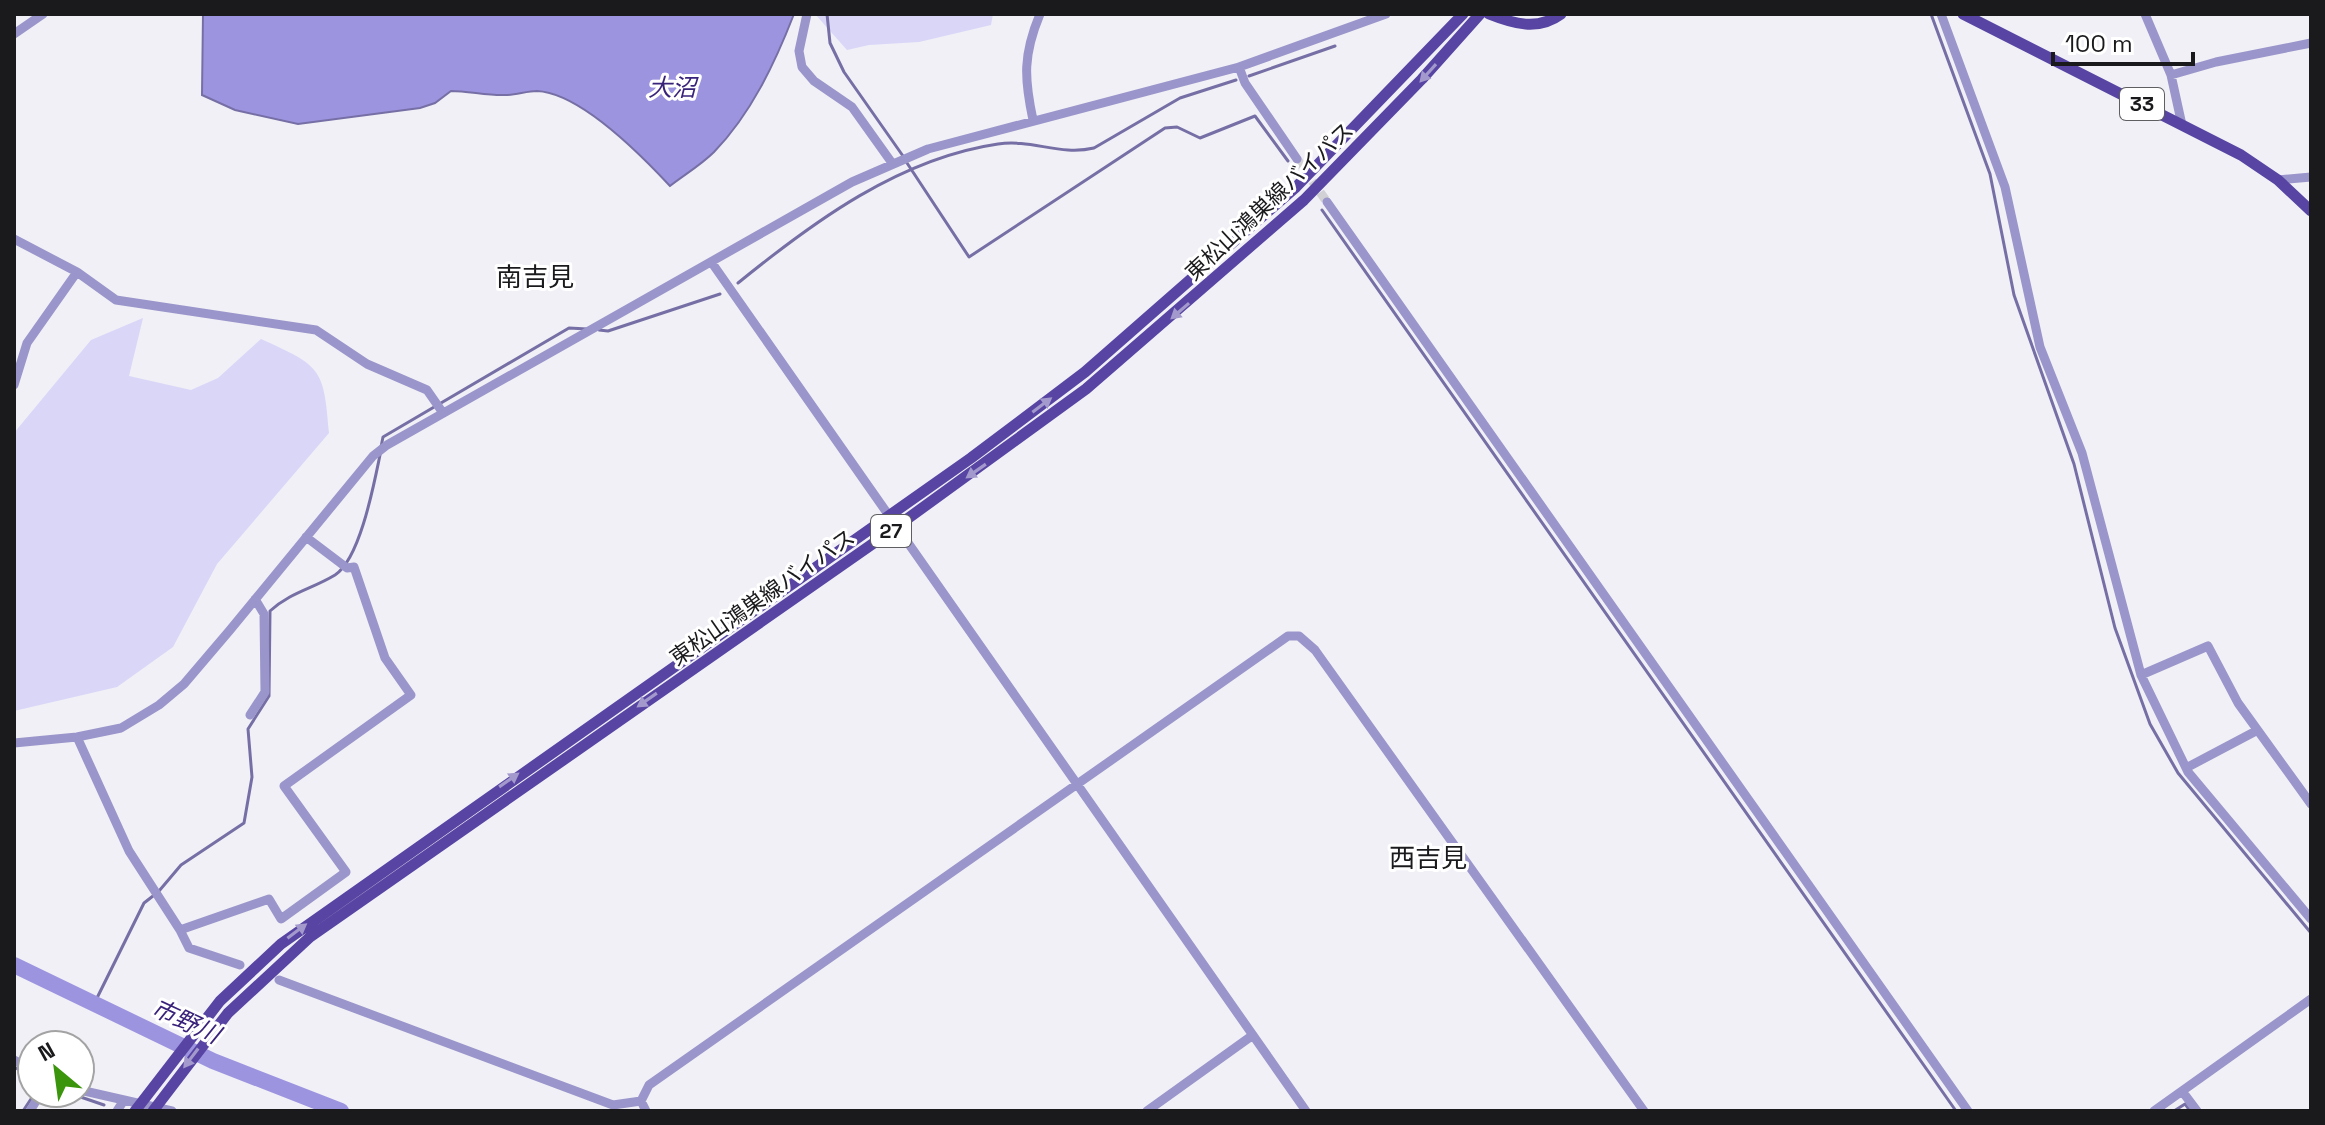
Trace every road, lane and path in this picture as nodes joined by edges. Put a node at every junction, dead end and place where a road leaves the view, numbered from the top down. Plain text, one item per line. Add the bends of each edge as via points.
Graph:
1 (43, 14) edge
2 (807, 14) edge
3 (1040, 14) edge
4 (1386, 14) edge
5 (1463, 14) edge
6 (1480, 14) edge
7 (1489, 14) edge
8 (1561, 14) edge
9 (1941, 14) edge
10 (1963, 14) edge
11 (2145, 14) edge
12 (14, 34) edge
13 (2311, 43) edge
14 (1239, 67) junction
15 (2171, 75) junction
16 (1033, 120) junction
17 (2182, 125) junction
18 (1297, 159) tunnel mouth
19 (892, 163) junction
20 (2311, 177) edge
21 (2278, 180) junction
22 (1327, 202) tunnel mouth
23 (2311, 211) edge
24 (14, 239) edge
25 (712, 263) junction
26 (77, 272) junction
27 (14, 385) edge
28 (443, 413) junction
29 (888, 514) junction
30 (897, 527) junction
31 (306, 537) junction
32 (255, 599) junction
33 (2141, 675) junction
34 (250, 715) dead end
35 (2256, 731) junction
36 (77, 737) junction
37 (14, 743) edge
38 (2186, 768) junction
39 (1077, 782) junction
40 (2311, 804) edge
41 (2311, 919) edge
42 (180, 930) junction
43 (240, 965) dead end
44 (279, 980) dead end
45 (2311, 999) edge
46 (1253, 1035) junction
47 (2182, 1091) junction
48 (96, 1094) edge
49 (124, 1100) junction
50 (644, 1106) edge
51 (137, 1108) edge
52 (154, 1109) edge
53 (117, 1111) edge
54 (171, 1111) edge
55 (1147, 1111) edge
56 (1306, 1111) edge
57 (1644, 1111) edge
58 (1968, 1111) edge
59 (2154, 1111) edge
60 (2197, 1111) edge

1 - 12 street
2 - 19 street via 799,51 802,67 852,107
3 - 16 street via 1028,41 1024,77
4 - 14 street
29 -> 5 main road, 東松山鴻巣線バイパス / 27 via 1085,372 1168,302 1344,141
6 -> 30 main road, 東松山鴻巣線バイパス / 27 via 1357,147 1229,269 1086,389
7 - 8 main road via 1514,24 1536,25
9 - 33 street via 2005,187 2040,347 2082,453
10 - 17 main road, 33
11 - 15 street
13 - 15 street
14 - 16 street
14 - 18 street
15 - 17 street
16 - 19 street
17 - 21 main road, 33
19 - 25 street
20 - 21 street
21 - 23 main road, 33
22 - 58 street
24 - 26 street
25 - 28 street
25 - 29 street
26 - 27 street via 27,343
26 - 28 street via 116,300 316,330 367,364 427,390
28 - 31 street via 373,456
29 - 30 street
51 -> 29 main road, 東松山鴻巣線バイパス / 27 via 238,982 328,907
30 - 39 street
30 -> 52 main road, 東松山鴻巣線バイパス / 27 via 310,937 198,1047
31 - 32 street
31 - 42 street via 347,568 354,567 385,658 411,695 284,786 346,872 281,919 269,899
32 - 34 street via 264,614 265,692
32 - 36 street via 184,684 159,705 121,728
33 - 35 street via 2208,646
33 - 38 street
35 - 38 street
35 - 40 street
36 - 37 street
36 - 42 street via 129,851
38 - 41 street
39 - 46 street
39 - 50 street via 649,1085
39 - 57 street via 1288,636 1299,636 1315,650
42 - 43 street via 189,948
44 - 50 street via 613,1105
45 - 47 street
46 - 55 street
46 - 56 street
47 - 59 street
47 - 60 street
48 - 49 street
49 - 51 street
49 - 53 street
51 - 52 street
52 - 54 street

